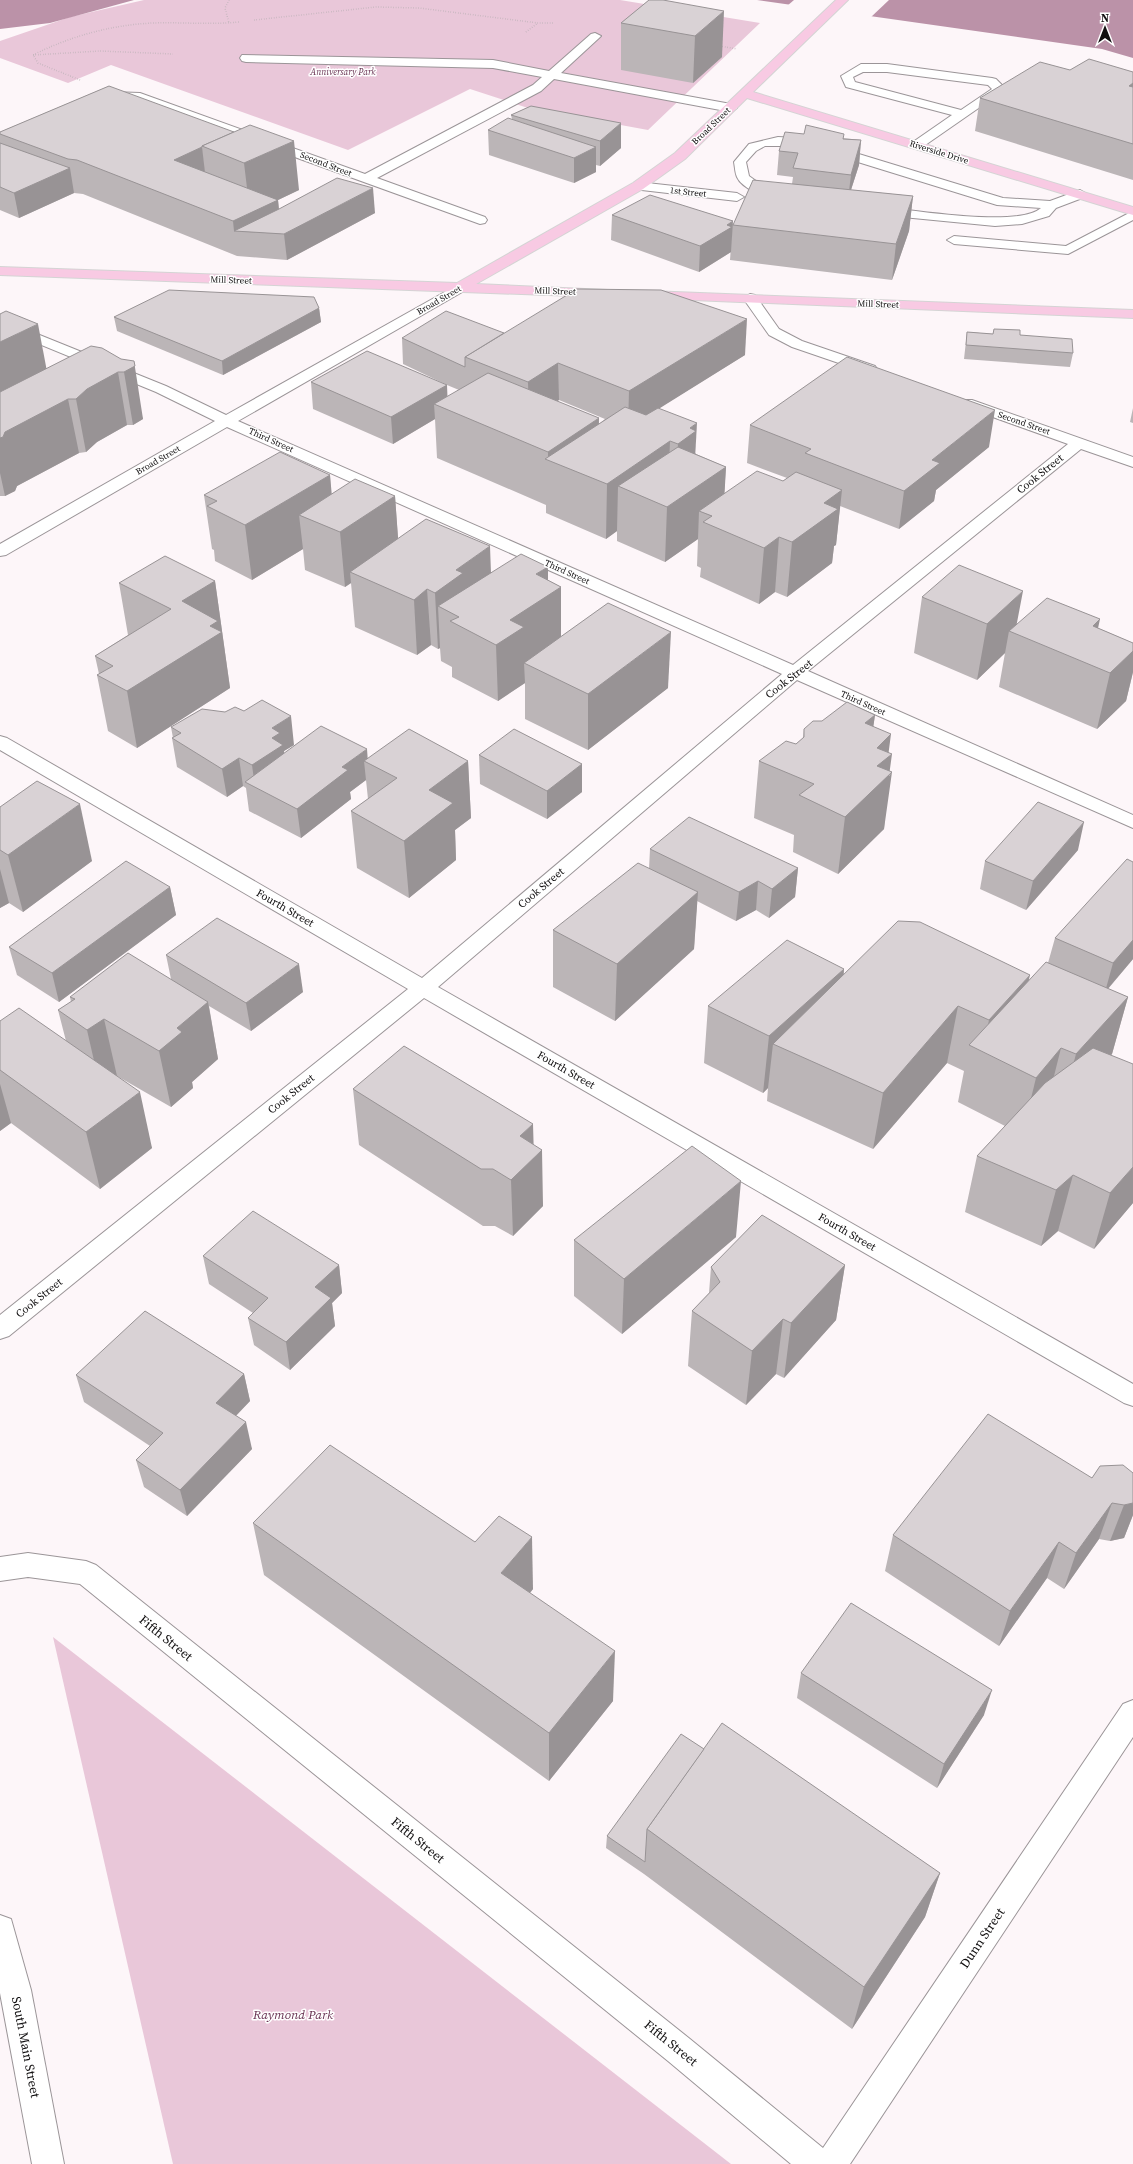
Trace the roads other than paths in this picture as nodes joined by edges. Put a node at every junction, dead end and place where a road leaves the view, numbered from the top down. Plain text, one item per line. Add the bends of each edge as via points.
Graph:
1 (842, 0) edge
2 (595, 36) dead end
3 (246, 58) dead end
4 (552, 75) junction
5 (746, 94) junction
6 (97, 98) edge
7 (731, 108) junction
8 (961, 114) junction
9 (917, 145) junction
10 (365, 178) junction
11 (638, 186) junction
12 (1080, 194) junction
13 (737, 197) dead end
14 (794, 200) edge
15 (1051, 205) junction
16 (870, 210) edge
17 (1133, 211) edge
18 (1133, 215) edge
19 (480, 220) dead end
20 (954, 240) dead end
21 (0, 271) edge
22 (459, 288) junction
23 (615, 294) edge
24 (639, 294) edge
25 (750, 298) junction
26 (1133, 314) edge
27 (0, 323) edge
28 (886, 375) edge
29 (953, 398) edge
30 (226, 421) junction
31 (1079, 443) junction
32 (1133, 462) edge
33 (0, 551) edge
34 (796, 673) junction
35 (0, 742) edge
36 (1133, 822) edge
37 (423, 988) junction
38 (0, 1329) edge
39 (1133, 1396) edge
40 (0, 1569) edge
41 (1133, 1713) edge
42 (0, 1930) edge
43 (48, 2164) edge
44 (817, 2164) edge
45 (831, 2164) edge

1 - 5 main road, Broad Street
2 - 4 street
3 - 4 street via 493,64
4 - 7 street
4 - 10 street via 537,88
5 - 7 main road, Broad Street
5 - 9 main road, Riverside Drive
6 - 10 street, Second Street via 136,96
7 - 11 main road, Broad Street via 680,156
8 - 8 street via 1000,89 992,82 887,68 861,68 847,76 850,84
8 - 9 street
9 - 12 main road, Riverside Drive
10 - 19 street, Second Street
11 - 13 street, 1st Street
11 - 22 main road, Broad Street
12 - 15 street
12 - 17 main road, Riverside Drive
14 - 15 street via 758,189 743,177 740,162 752,148 769,142 795,141 1002,202
15 - 16 street via 1044,213 1022,220 995,222
18 - 20 street via 1068,250
21 - 22 main road, Mill Street
22 - 23 main road, Mill Street
22 - 30 street, Broad Street
24 - 25 main road, Mill Street
25 - 26 main road, Mill Street
25 - 28 street via 774,332 797,344
27 - 30 street, Third Street via 161,389
29 - 31 street, Second Street
30 - 33 street, Broad Street
30 - 34 street, Third Street
31 - 32 street, Second Street
31 - 34 street, Cook Street
34 - 36 street, Third Street
34 - 37 street, Cook Street via 749,710
35 - 37 street, Fourth Street
37 - 38 street, Cook Street
37 - 39 street, Fourth Street
40 - 44 street, Fifth Street via 28,1565 86,1573
41 - 45 street, Dunn Street
42 - 43 street, South Main Street via 15,1990

